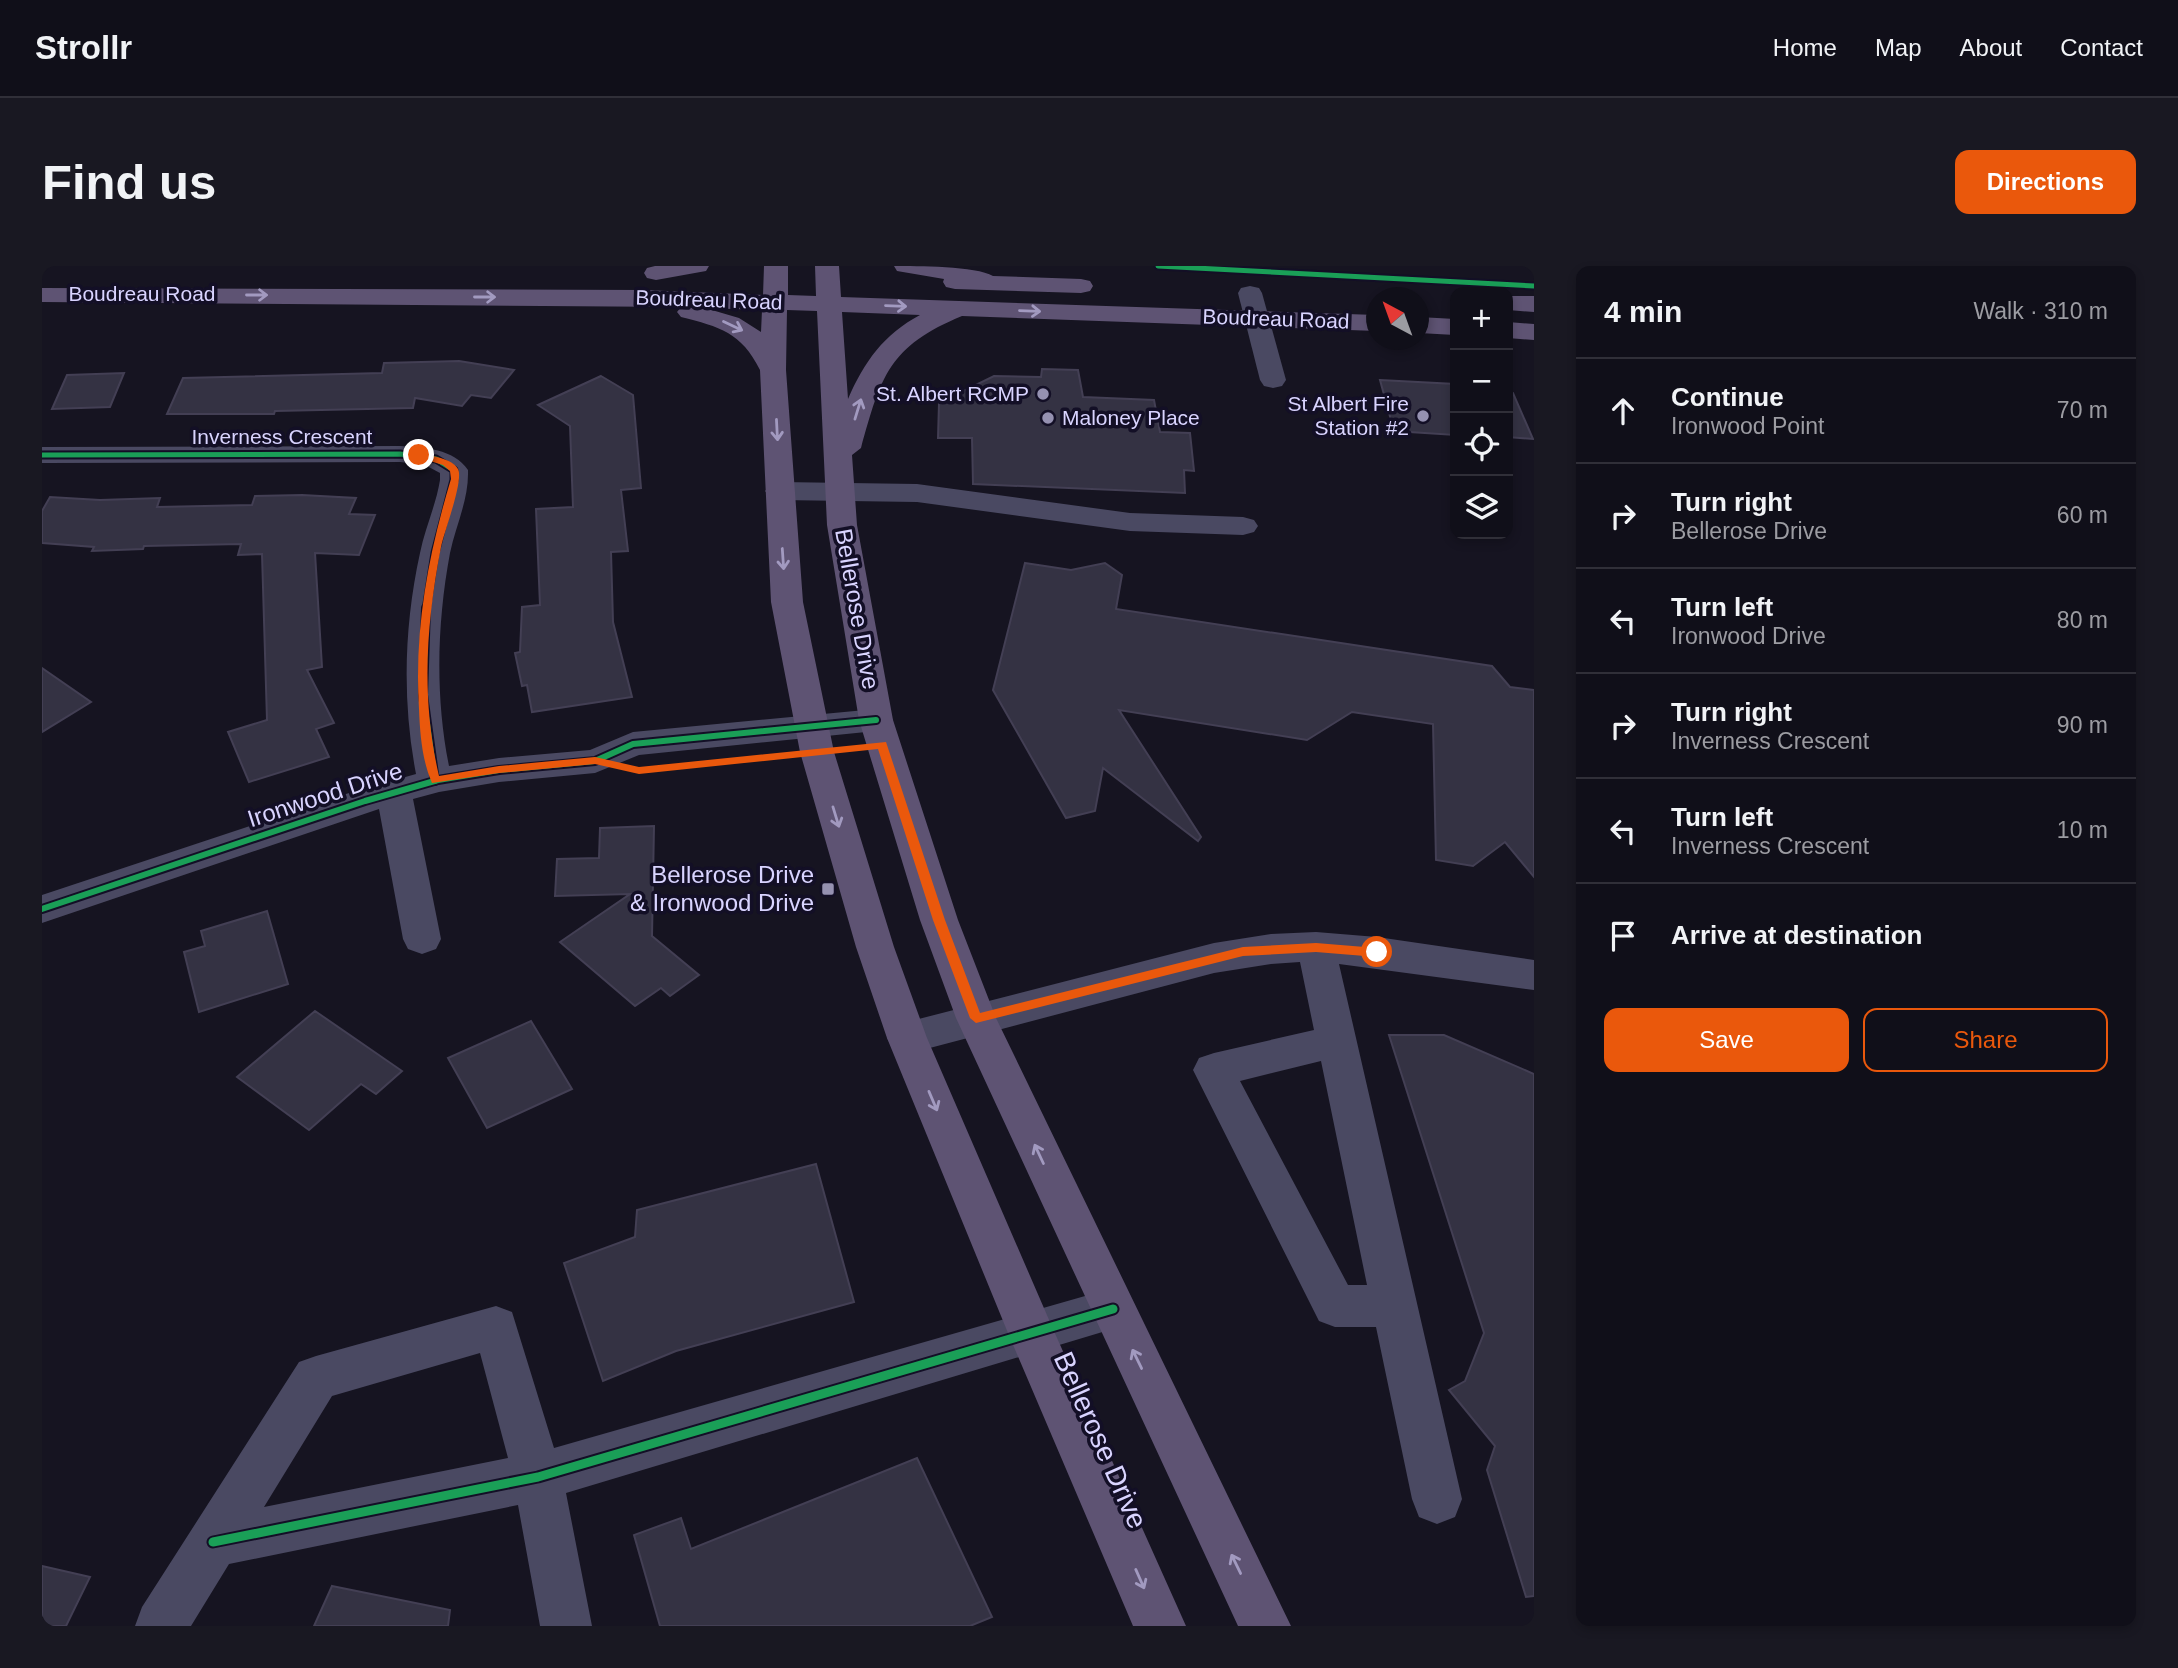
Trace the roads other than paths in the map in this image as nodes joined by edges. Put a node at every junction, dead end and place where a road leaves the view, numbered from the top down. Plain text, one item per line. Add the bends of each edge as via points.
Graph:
1 (697, 266) edge
2 (906, 266) edge
3 (405, 273) dead end
4 (628, 273) dead end
5 (656, 273) junction
6 (42, 274) edge
7 (722, 275) dead end
8 (748, 276) dead end
9 (853, 279) dead end
10 (880, 280) dead end
11 (775, 282) edge
12 (828, 283) edge
13 (1015, 283) junction
14 (1098, 286) dead end
15 (1154, 289) dead end
16 (1250, 293) junction
17 (42, 295) edge
18 (644, 298) junction
19 (1366, 298) edge
20 (1429, 300) edge
21 (1450, 301) edge
22 (1513, 303) edge
23 (1534, 304) edge
24 (962, 308) junction
25 (1257, 318) junction
26 (1366, 323) edge
27 (1429, 326) edge
28 (1450, 327) edge
29 (1513, 330) edge
30 (1534, 332) edge
31 (773, 370) junction
32 (1273, 380) dead end
33 (42, 455) edge
34 (839, 483) junction
35 (780, 491) junction
36 (1243, 526) dead end
37 (879, 732) junction
38 (813, 739) junction
39 (435, 781) junction
40 (394, 792) junction
41 (42, 909) edge
42 (422, 939) dead end
43 (1316, 947) junction
44 (1534, 975) edge
45 (976, 1018) junction
46 (907, 1038) junction
47 (1338, 1041) junction
48 (1395, 1306) junction
49 (1113, 1309) junction
50 (1031, 1333) junction
51 (538, 1477) junction
52 (1437, 1499) dead end
53 (213, 1542) junction
54 (160, 1626) edge
55 (566, 1626) edge
56 (1160, 1626) edge
57 (1265, 1626) edge

1 - 5 main road
2 - 13 main road
3 - 6 main road, Boudreau Road
4 - 5 main road, Boudreau Road
5 - 7 main road, Boudreau Road
8 - 11 main road, Boudreau Road
9 - 12 main road, Boudreau Road
10 - 13 main road
11 - 12 main road, Boudreau Road
11 - 18 main road, Boudreau Road
11 - 31 main road, Bellerose Drive
12 -> 24 main road, Boudreau Road
12 - 34 main road, Bellerose Drive
13 - 14 main road
15 - 16 main road, Boudreau Road
16 - 19 main road, Boudreau Road
16 - 25 street
17 -> 18 main road, Boudreau Road
18 -> 31 main road via 747,332 764,349
20 - 21 main road
22 - 23 main road
24 -> 25 main road, Boudreau Road
34 -> 24 main road via 864,387 880,360 905,333
25 - 26 main road, Boudreau Road
25 - 32 street
27 - 28 main road
29 - 30 main road
31 -> 35 main road, Bellerose Drive
33 - 39 street, Inverness Crescent via 400,454 446,463 454,470 455,479 428,590 421,662 425,738
34 - 35 street
34 - 36 street via 1130,522
34 - 37 main road, Bellerose Drive via 849,575
35 -> 38 main road, Bellerose Drive via 788,602
37 - 38 street, Ironwood Drive
37 - 45 main road, Bellerose Drive via 939,920
38 - 39 street, Ironwood Drive via 639,771 595,761 499,769
38 -> 46 main road, Bellerose Drive
39 - 40 street, Ironwood Drive
40 - 41 street, Ironwood Drive
40 - 42 street, Ironwood Drive
43 - 44 street
43 - 45 street via 1214,958
43 - 47 street
45 - 46 street
49 -> 45 main road, Bellerose Drive
46 -> 50 main road, Bellerose Drive
47 - 48 street
47 - 48 street via 1214,1070 1335,1306
48 - 52 street
49 - 50 street
57 -> 49 main road, Bellerose Drive
50 - 51 street
50 -> 56 main road, Bellerose Drive
51 - 53 street
51 - 53 street via 496,1327 316,1378
51 - 55 street
53 - 54 street

